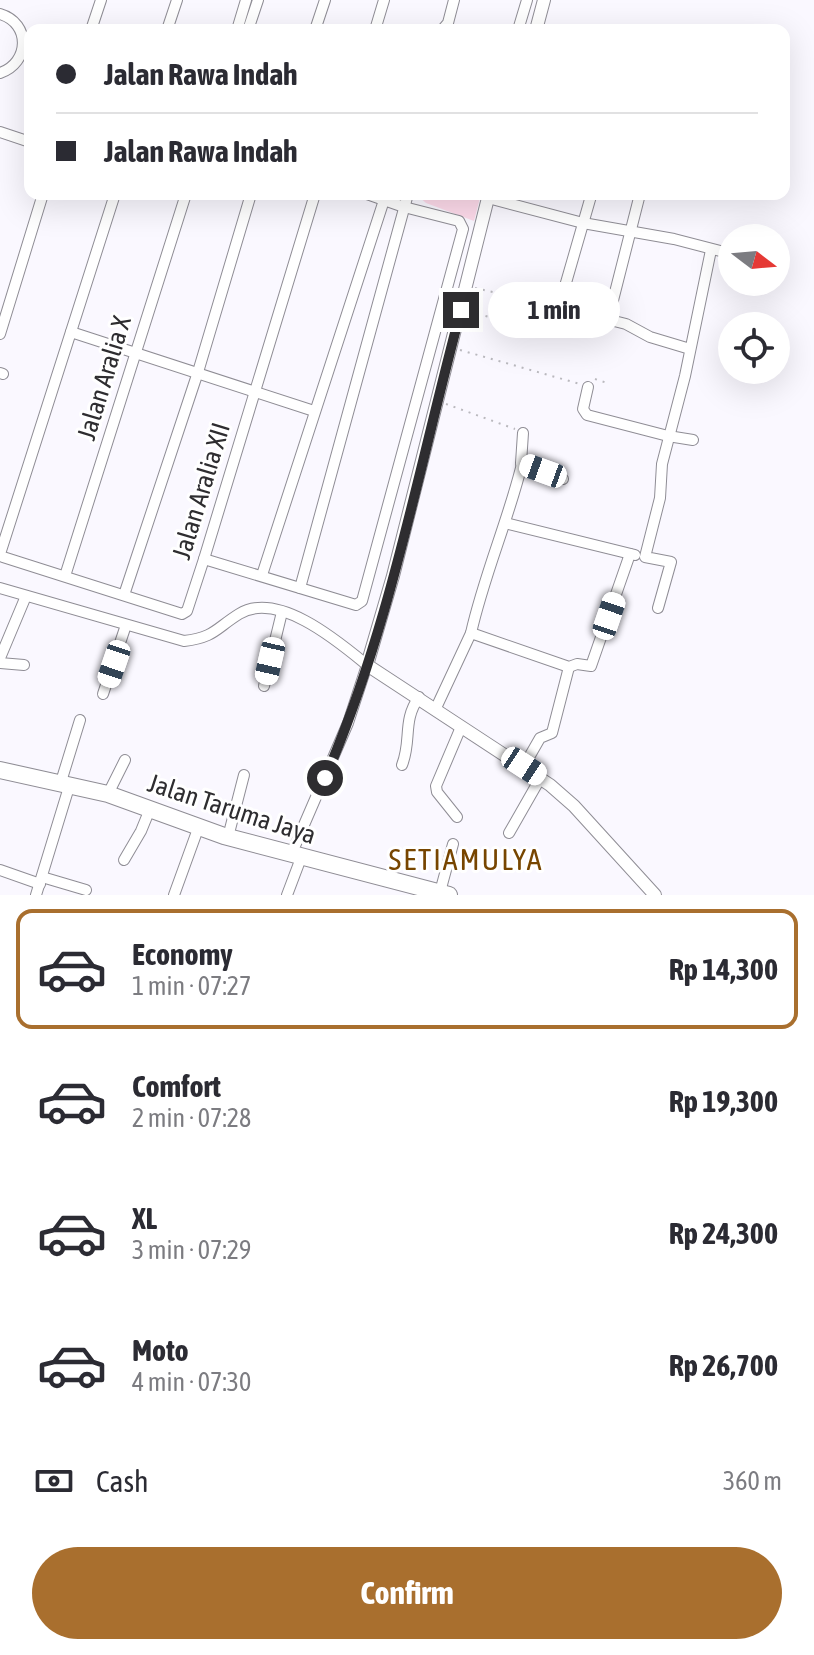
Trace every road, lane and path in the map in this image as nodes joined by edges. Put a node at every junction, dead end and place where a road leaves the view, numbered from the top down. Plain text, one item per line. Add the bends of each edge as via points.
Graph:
1 (101, 0) edge
2 (177, 0) edge
3 (246, 0) edge
4 (258, 0) edge
5 (325, 0) edge
6 (384, 0) edge
7 (454, 0) edge
8 (527, 0) edge
9 (544, 0) edge
10 (0, 14) edge
11 (93, 24) edge
12 (169, 24) edge
13 (239, 24) edge
14 (250, 24) edge
15 (317, 24) edge
16 (377, 24) edge
17 (447, 24) edge
18 (520, 24) edge
19 (538, 24) edge
20 (24, 37) edge
21 (24, 61) edge
22 (0, 73) edge
23 (0, 132) edge
24 (24, 140) edge
25 (41, 200) edge
26 (113, 200) edge
27 (184, 200) edge
28 (249, 200) edge
29 (313, 200) edge
30 (384, 200) edge
31 (391, 200) edge
32 (406, 200) edge
33 (487, 200) edge
34 (502, 200) edge
35 (590, 200) edge
36 (639, 200) edge
37 (404, 207) junction
38 (583, 223) junction
39 (631, 231) junction
40 (711, 250) junction
41 (718, 251) edge
42 (466, 286) junction
43 (559, 307) junction
44 (461, 310) junction
45 (608, 320) junction
46 (529, 327) dead end
47 (71, 332) junction
48 (0, 334) edge
49 (451, 347) junction
50 (690, 349) junction
51 (134, 353) junction
52 (198, 372) junction
53 (610, 384) dead end
54 (588, 387) junction
55 (254, 391) junction
56 (437, 401) junction
57 (314, 411) junction
58 (523, 433) joint
59 (668, 436) junction
60 (693, 440) dead end
61 (522, 464) junction
62 (563, 479) dead end
63 (505, 523) junction
64 (0, 554) edge
65 (630, 554) junction
66 (645, 557) junction
67 (204, 559) junction
68 (262, 575) junction
69 (65, 576) junction
70 (0, 588) edge
71 (300, 588) junction
72 (124, 595) junction
73 (26, 596) junction
74 (658, 608) dead end
75 (282, 612) junction
76 (126, 625) junction
77 (471, 633) junction
78 (0, 660) edge
79 (24, 665) dead end
80 (367, 665) junction
81 (569, 667) junction
82 (264, 686) dead end
83 (103, 694) dead end
84 (419, 697) junction
85 (436, 708) junction
86 (80, 720) dead end
87 (461, 727) junction
88 (125, 760) dead end
89 (402, 765) dead end
90 (524, 766) junction
91 (0, 770) edge
92 (244, 775) dead end
93 (541, 777) junction
94 (64, 786) junction
95 (108, 794) junction
96 (150, 809) junction
97 (457, 817) dead end
98 (199, 826) junction
99 (509, 833) dead end
100 (228, 837) junction
101 (453, 844) dead end
102 (296, 856) junction
103 (124, 860) dead end
104 (0, 870) edge
105 (39, 885) edge
106 (86, 890) dead end
107 (446, 894) edge
108 (174, 895) edge
109 (287, 895) edge
110 (655, 895) edge

1 - 11 street
2 - 12 street
3 - 13 street
4 - 14 street
5 - 15 street
6 - 16 street
7 - 17 street
8 - 18 street
9 - 19 street
10 - 20 street via 15,21
21 - 22 street
23 - 24 street
25 - 48 street
26 - 47 street
27 - 51 street, Jalan Aralia X
28 - 52 street
29 - 55 street, Jalan Aralia XII
30 - 57 street
31 - 37 street
32 - 37 street
33 - 42 street
34 - 38 street
35 - 38 street
36 - 39 street
37 - 71 street
37 - 71 street via 459,221 463,229 367,586 356,605
38 - 39 street
38 - 43 street
39 - 40 street
39 - 45 street
40 - 41 street
40 - 50 street
42 - 43 path
42 - 44 street
43 - 45 street
44 - 46 path
44 - 49 street
45 - 50 street
47 - 51 street
47 - 64 street
49 - 54 path
49 - 56 street
50 - 59 street
51 - 52 street
51 - 69 street, Jalan Aralia X
52 - 55 street
52 - 72 street
53 - 54 path via 596,379
54 - 59 street via 583,409 587,415
55 - 57 street
55 - 67 street, Jalan Aralia XII
56 - 58 path
56 - 80 street
57 - 68 street
58 - 61 street
59 - 60 street
59 - 66 street
61 - 62 street
61 - 63 street
63 - 65 street
63 - 77 street
64 - 69 street, Jalan Aralia XII
65 - 66 street
65 - 81 street via 593,665
66 - 74 street via 671,562
67 - 68 street
67 - 72 street, Jalan Aralia XII via 182,614
68 - 71 street
69 - 72 street, Jalan Aralia XII
70 - 73 street
73 - 76 street
73 - 78 street
75 - 76 street via 256,608 204,639 184,641
75 - 80 street via 322,629
75 - 82 street
76 - 83 street
77 - 81 street
77 - 85 street
78 - 79 street
80 - 84 street
80 - 102 street
81 - 90 street via 552,733 540,738
84 - 85 street
84 - 89 street via 410,709
85 - 87 street
86 - 94 street
87 - 90 street
87 - 97 street via 436,786
88 - 95 street
90 - 93 street
91 - 94 main road, Jalan Taruma Jaya
92 - 100 street
93 - 99 street
93 - 110 street
94 - 95 main road, Jalan Taruma Jaya
94 - 105 street
95 - 96 main road, Jalan Taruma Jaya
96 - 98 main road, Jalan Taruma Jaya
96 - 103 street
98 - 100 main road, Jalan Taruma Jaya
98 - 108 street
100 - 102 main road, Jalan Taruma Jaya
101 - 107 street
102 - 107 main road, Jalan Taruma Jaya
102 - 109 street
104 - 105 street
105 - 106 street

